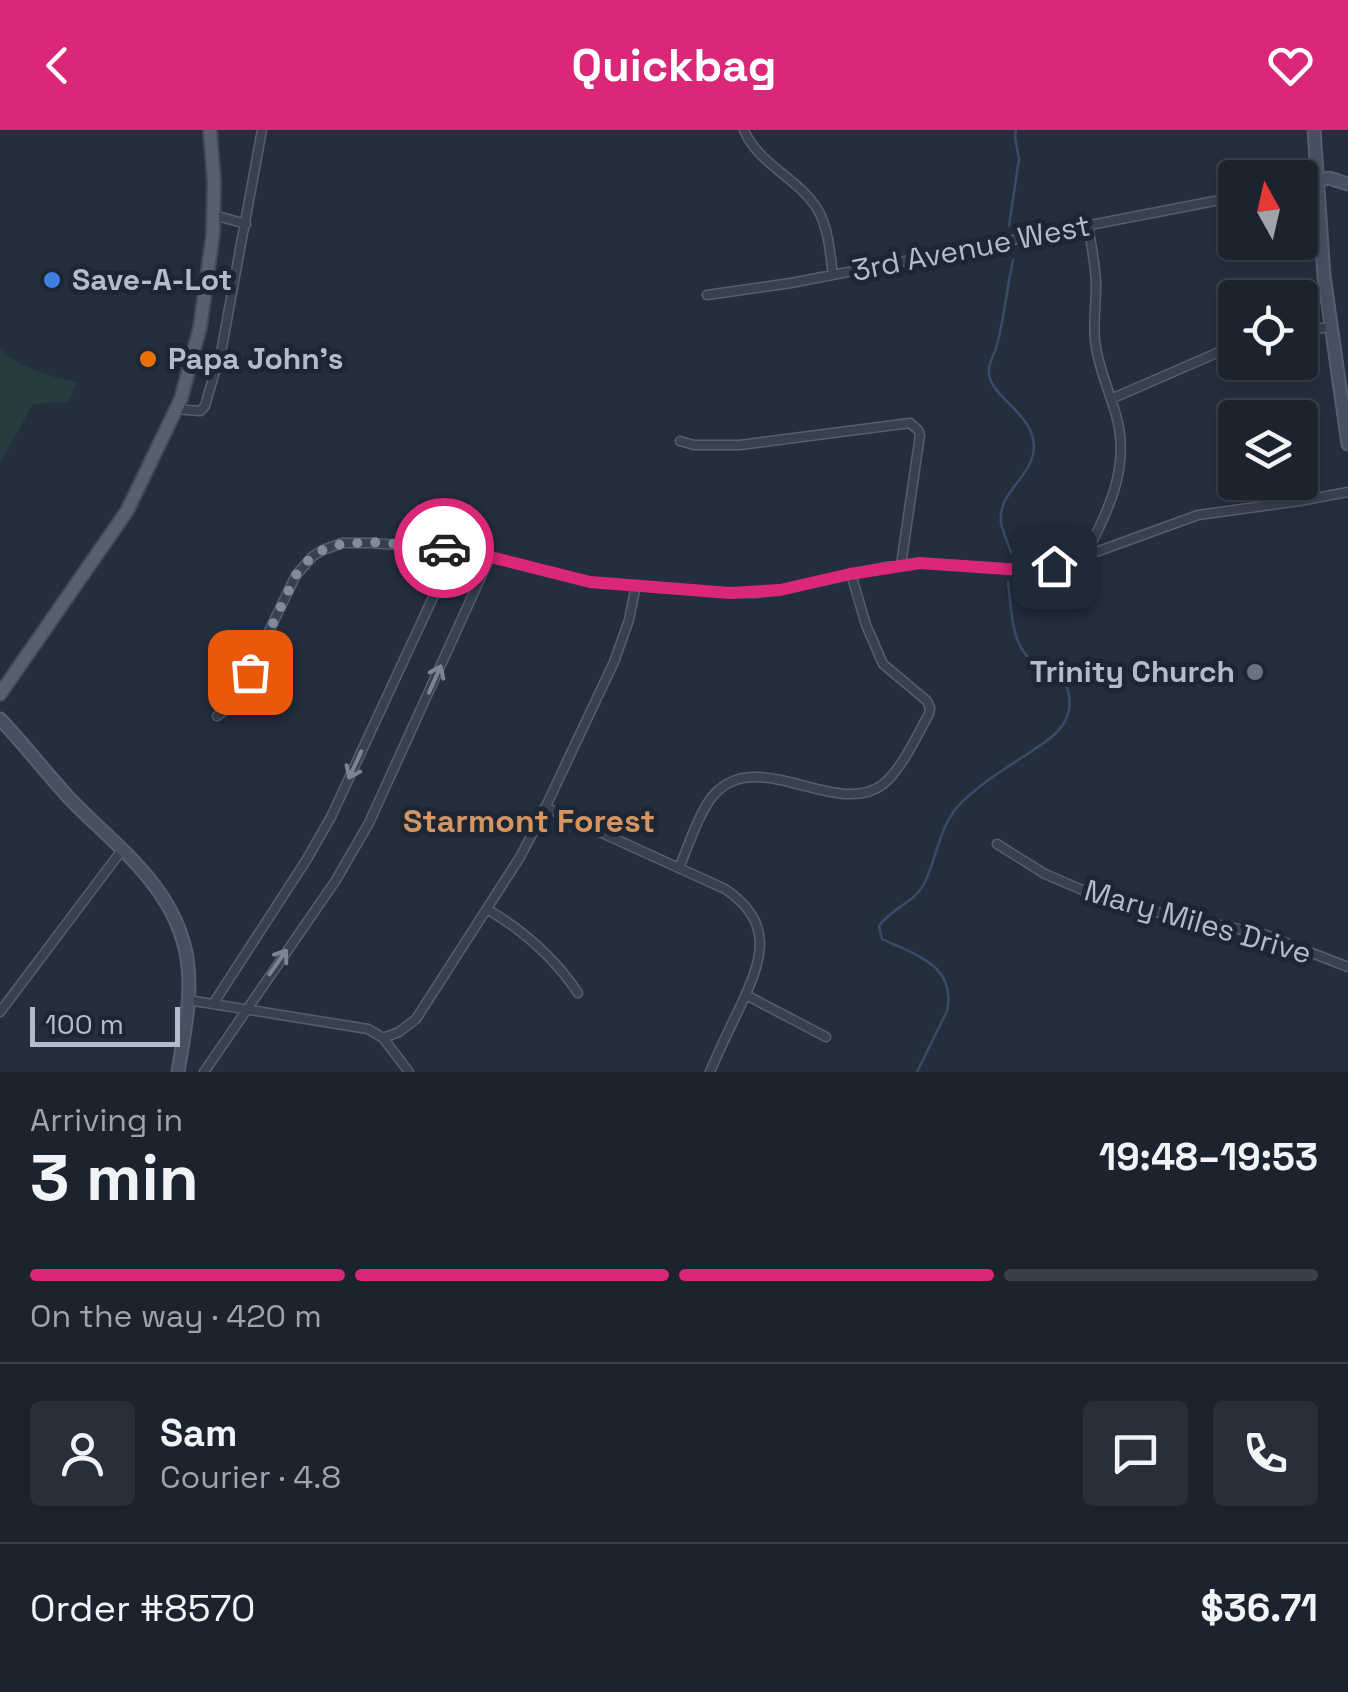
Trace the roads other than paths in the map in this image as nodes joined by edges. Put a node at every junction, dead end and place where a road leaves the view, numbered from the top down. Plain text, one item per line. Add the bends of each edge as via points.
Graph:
1 (210, 130) edge
2 (262, 130) edge
3 (744, 130) edge
4 (1314, 130) edge
5 (1316, 160) edge
6 (1318, 181) edge
7 (1348, 184) edge
8 (1318, 199) edge
9 (1218, 201) edge
10 (214, 216) junction
11 (246, 224) junction
12 (1088, 224) junction
13 (833, 274) junction
14 (708, 296) dead end
15 (1330, 327) junction
16 (1318, 329) edge
17 (1218, 353) edge
18 (1111, 399) junction
19 (175, 409) junction
20 (680, 441) dead end
21 (1348, 444) edge
22 (1348, 492) edge
23 (455, 550) junction
24 (1085, 556) junction
25 (490, 557) junction
26 (901, 565) junction
27 (850, 574) junction
28 (636, 585) junction
29 (0, 694) edge
30 (217, 716) dead end
31 (0, 719) edge
32 (545, 808) junction
33 (996, 844) dead end
34 (122, 850) junction
35 (679, 868) junction
36 (487, 908) junction
37 (1348, 967) edge
38 (578, 993) dead end
39 (746, 995) junction
40 (188, 1000) junction
41 (213, 1004) junction
42 (245, 1009) junction
43 (0, 1012) edge
44 (826, 1037) dead end
45 (383, 1038) junction
46 (178, 1072) edge
47 (204, 1072) edge
48 (409, 1072) edge
49 (710, 1072) edge

1 - 10 main road
2 - 11 street
3 - 13 street via 820,214
4 - 5 street
6 - 7 street
8 - 15 street
9 - 12 street, 3rd Avenue West
10 - 11 street
10 - 19 main road via 200,327
11 - 19 street via 205,406
12 - 13 street, 3rd Avenue West
12 - 18 street via 1098,360
13 - 14 street, 3rd Avenue West
15 - 16 street
15 - 21 street
17 - 18 street
18 - 24 street via 1119,473
19 - 29 main road via 128,511
20 - 26 street via 740,445 910,423 920,435
22 - 24 street via 1198,515
23 - 25 street
23 - 30 street via 371,542 312,556 296,575 234,704
23 -> 41 street via 331,818
24 - 26 street via 1021,570
25 - 28 street via 590,582
42 -> 25 street via 369,823
26 - 27 street
27 - 28 street via 755,593
27 - 35 street via 883,664 927,701 930,714 894,774 878,788 842,793 767,778 721,788
28 - 32 street via 614,662
31 - 34 street
32 - 35 street
32 - 36 street
33 - 37 street, Mary Miles Drive via 1100,898 1263,934
34 - 40 street via 173,912 187,957
34 - 43 street
35 - 39 street via 725,889 752,915 760,950
36 - 38 street via 538,945
36 - 45 street via 416,1019
39 - 44 street
39 - 49 street
40 - 41 street
40 - 46 street
41 - 42 street
42 - 45 street via 368,1029
42 - 47 street
45 - 48 street

